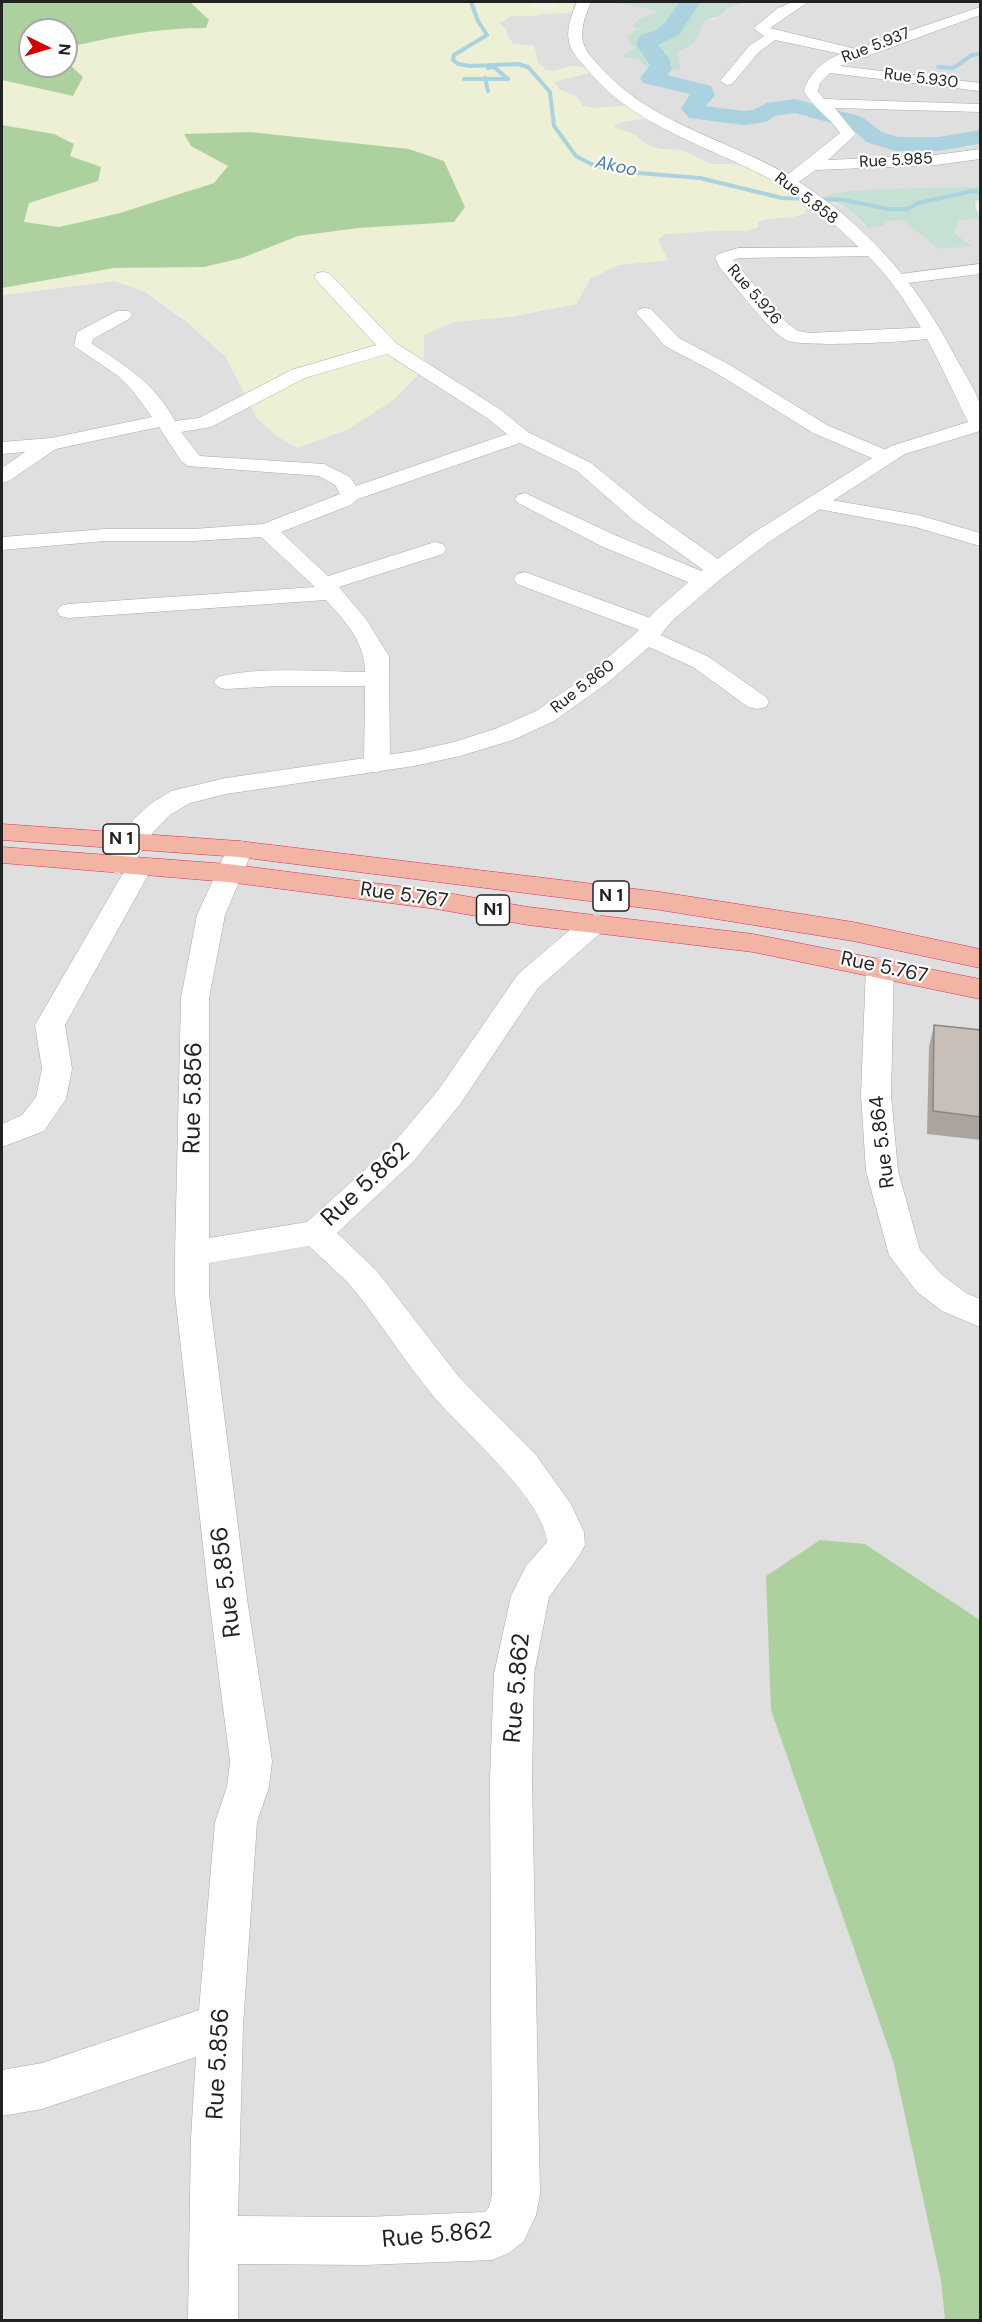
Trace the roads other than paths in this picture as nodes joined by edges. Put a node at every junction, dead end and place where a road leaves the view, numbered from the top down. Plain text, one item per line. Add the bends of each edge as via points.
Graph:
1 (584, 2) edge
2 (801, 2) edge
3 (978, 13) edge
4 (773, 35) junction
5 (856, 52) junction
6 (826, 68) junction
7 (727, 81) dead end
8 (981, 87) edge
9 (820, 104) junction
10 (981, 108) edge
11 (981, 154) edge
12 (812, 165) junction
13 (794, 186) junction
14 (873, 252) junction
15 (981, 269) edge
16 (323, 276) dead end
17 (900, 279) junction
18 (645, 314) dead end
19 (123, 315) dead end
20 (932, 333) junction
21 (389, 347) junction
22 (167, 424) junction
23 (980, 425) edge
24 (521, 436) junction
25 (51, 444) junction
26 (2, 448) edge
27 (886, 457) junction
28 (2, 477) edge
29 (351, 495) junction
30 (525, 499) dead end
31 (814, 503) junction
32 (266, 530) junction
33 (981, 540) edge
34 (2, 544) edge
35 (435, 549) dead end
36 (710, 575) junction
37 (525, 579) dead end
38 (327, 588) junction
39 (68, 611) dead end
40 (649, 632) junction
41 (377, 680) junction
42 (226, 682) dead end
43 (757, 702) dead end
44 (377, 764) junction
45 (2, 832) edge
46 (133, 839) junction
47 (2, 855) edge
48 (234, 861) junction
49 (129, 866) junction
50 (595, 923) junction
51 (981, 959) edge
52 (880, 966) junction
53 (981, 989) edge
54 (2, 1136) edge
55 (316, 1233) junction
56 (191, 1253) junction
57 (981, 1314) edge
58 (220, 2026) junction
59 (2, 2093) edge
60 (214, 2240) junction
61 (213, 2320) edge

1 - 13 street, Rue 5.858 via 576,42 600,78 619,95 670,127 745,159
2 - 4 street via 761,27
3 - 5 street, Rue 5.937
4 - 5 street
4 - 7 street via 754,49
5 - 6 street, Rue 5.937
6 - 8 street, Rue 5.930
6 - 9 street, Rue 5.937 via 810,90
9 - 10 street
9 - 12 street via 848,134
11 - 12 street, Rue 5.985 via 936,160
12 - 13 street
13 - 14 street, Rue 5.858
14 - 17 street, Rue 5.858
14 - 20 street, Rue 5.926 via 738,253 724,258 792,336 810,339
15 - 17 street
16 - 21 street
17 - 20 street, Rue 5.858
18 - 27 street via 672,342 820,429
19 - 22 street via 84,336 83,346 129,375
20 - 23 street, Rue 5.858
21 - 22 street via 298,374 204,423
21 - 24 street via 494,414
22 - 25 street
22 - 29 street via 195,462 324,470 343,481
23 - 27 street, Rue 5.860 via 912,444
24 - 29 street
24 - 36 street via 584,467
25 - 26 street
25 - 28 street
27 - 31 street, Rue 5.860
29 - 32 street
30 - 36 street via 619,546
31 - 33 street via 918,521
31 - 36 street, Rue 5.860 via 736,553
32 - 34 street via 105,535
32 - 38 street
35 - 38 street
36 - 40 street, Rue 5.860
37 - 40 street
38 - 39 street
38 - 41 street via 371,642 377,656
40 - 43 street via 701,662
40 - 44 street, Rue 5.860 via 567,703 544,716 477,744
41 - 42 street
41 - 44 street
44 - 46 street, Rue 5.860 via 181,797 151,814
45 - 46 highway, N 1
46 - 48 highway, N 1
46 - 49 street, Rue 5.860
47 - 49 highway, Rue 5.767 / N1
48 - 49 highway, Rue 5.767 / N1
48 - 50 highway, Rue 5.767 / N1 via 528,916
48 - 51 highway, N 1 via 363,867 581,892 880,936
48 - 56 street, Rue 5.856 via 211,915 195,998
49 - 54 street via 50,1024 57,1069 51,1099 33,1123
50 - 52 highway, Rue 5.767 / N1 via 753,943
50 - 55 street, Rue 5.862 via 528,981 450,1096 402,1154
52 - 53 highway, Rue 5.767 / N1
52 - 57 street, Rue 5.864 via 876,1095 882,1172 905,1255 954,1302
55 - 56 street
55 - 60 street, Rue 5.862 via 365,1280 447,1387 523,1466 558,1515 565,1532 566,1545 539,1578 530,1596 514,1674 511,1778 516,2196 504,2230 492,2236 365,2241
56 - 58 street, Rue 5.856 via 192,1294 228,1599 251,1761 248,1787 236,1822
58 - 59 street via 42,2086
58 - 60 street, Rue 5.856
60 - 61 street, Rue 5.856

